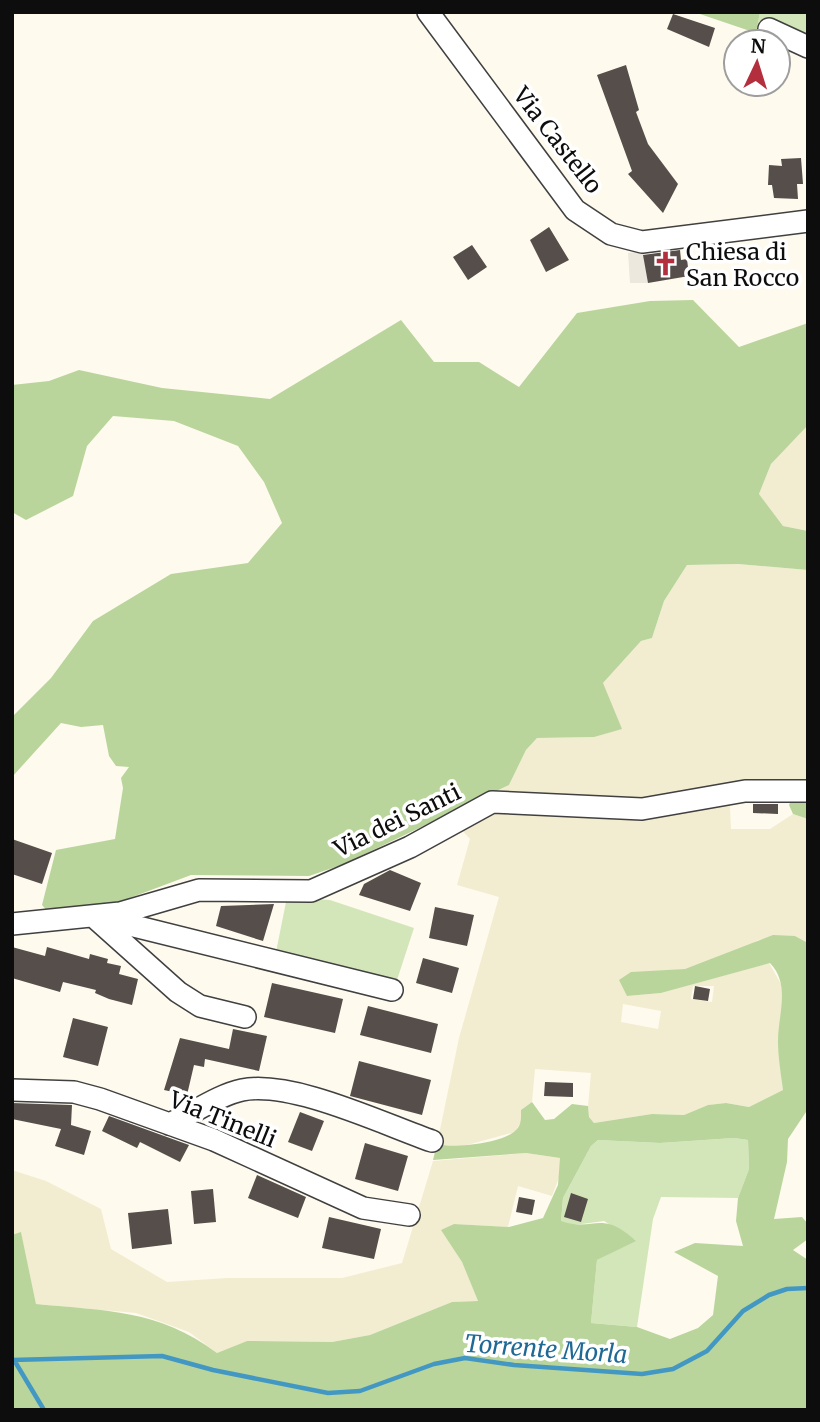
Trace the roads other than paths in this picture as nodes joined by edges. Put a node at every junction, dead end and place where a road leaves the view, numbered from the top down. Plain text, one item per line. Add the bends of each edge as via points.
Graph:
1 (428, 12) edge
2 (792, 40) edge
3 (808, 47) edge
4 (808, 221) edge
5 (808, 791) edge
6 (120, 913) junction
7 (93, 916) junction
8 (12, 924) edge
9 (392, 990) dead end
10 (246, 1017) dead end
11 (12, 1090) edge
12 (169, 1124) junction
13 (432, 1142) dead end
14 (409, 1215) dead end

1 - 4 street, Via Castello via 575,210 611,234 642,242
2 - 3 street
5 - 6 street, Via dei Santi via 745,791 642,810 492,802 410,847 311,891 199,890
6 - 7 street, Via dei Santi
6 - 9 street via 130,925
7 - 8 street, Via dei Santi
7 - 10 street via 178,992 200,1006
11 - 12 street, Via Tinelli via 74,1093
12 - 13 street via 240,1090 267,1087
12 - 14 street, Via Tinelli via 363,1208

